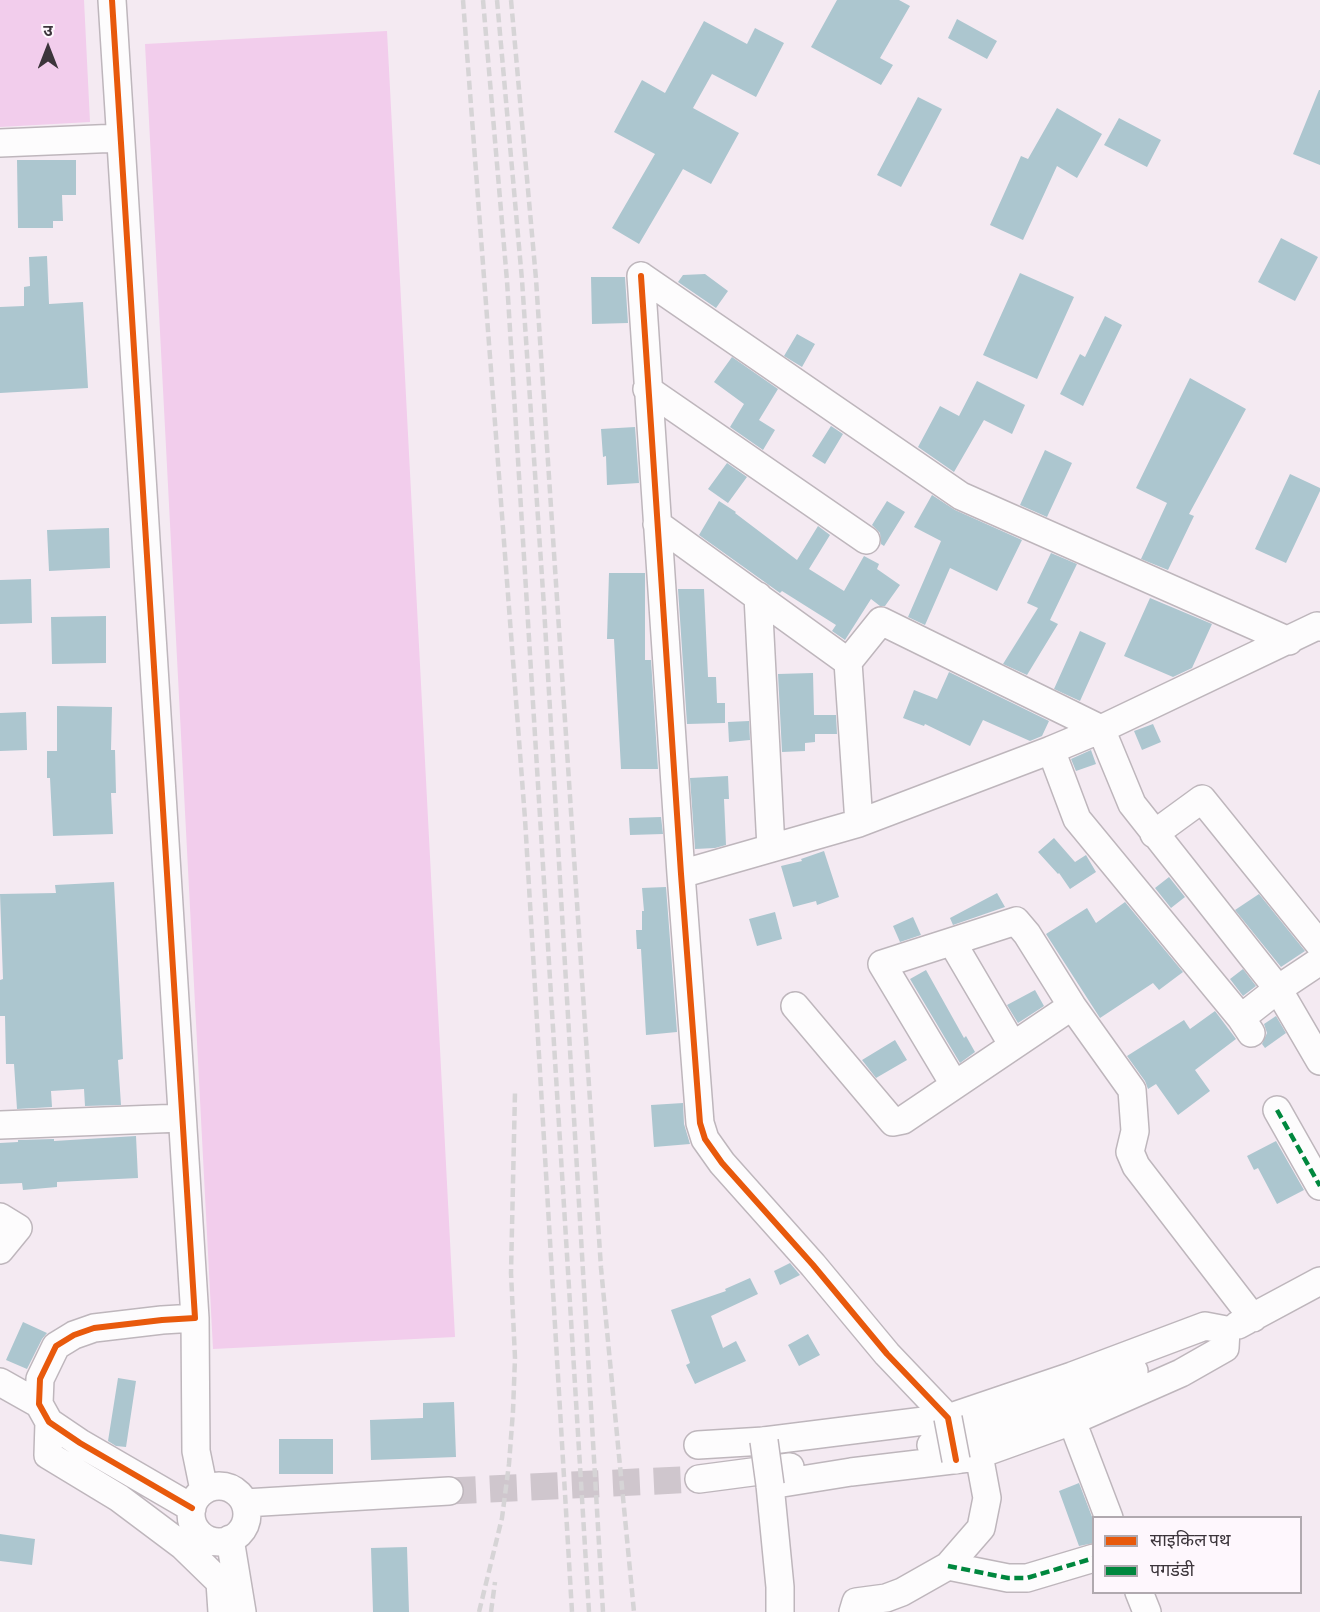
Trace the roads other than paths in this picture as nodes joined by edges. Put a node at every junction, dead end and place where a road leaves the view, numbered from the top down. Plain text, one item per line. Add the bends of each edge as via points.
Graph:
1 (112, 0) edge
2 (120, 138) junction
3 (0, 143) edge
4 (647, 389) junction
5 (657, 524) junction
6 (866, 540) dead end
7 (758, 596) junction
8 (1320, 627) edge
9 (1289, 640) junction
10 (848, 662) junction
11 (1101, 729) junction
12 (1051, 750) junction
13 (859, 823) junction
14 (1154, 834) junction
15 (771, 848) junction
16 (681, 874) junction
17 (952, 942) junction
18 (1320, 945) edge
19 (1320, 961) edge
20 (1278, 988) junction
21 (795, 1006) dead end
22 (1072, 1006) junction
23 (1012, 1044) junction
24 (1320, 1061) edge
25 (954, 1084) junction
26 (1277, 1110) dead end
27 (182, 1118) junction
28 (0, 1125) edge
29 (1320, 1186) edge
30 (0, 1217) edge
31 (0, 1250) edge
32 (1320, 1281) edge
33 (195, 1318) junction
34 (1253, 1318) junction
35 (1226, 1330) junction
36 (0, 1382) edge
37 (44, 1413) junction
38 (948, 1418) junction
39 (1072, 1421) junction
40 (764, 1440) junction
41 (698, 1445) dead end
42 (968, 1457) junction
43 (699, 1479) tunnel mouth
44 (770, 1485) junction
45 (448, 1491) tunnel mouth
46 (198, 1499) junction
47 (244, 1503) junction
48 (1108, 1516) edge
49 (230, 1539) junction
50 (1092, 1559) edge
51 (948, 1566) junction
52 (1139, 1594) edge
53 (222, 1612) edge
54 (242, 1612) edge
55 (780, 1612) edge
56 (853, 1612) edge
57 (1147, 1612) edge

1 - 2 street
2 - 3 street
2 - 27 street
4 - 5 street
4 - 6 street
4 - 9 street via 641,276 961,496
5 - 7 street
5 - 16 street
7 - 10 street
7 - 15 street
8 - 9 street
9 - 11 street
10 - 11 street via 881,621
10 - 13 street
11 - 12 street
11 - 14 street via 1132,804
12 - 13 street
12 - 20 street via 1077,819 1246,1026
13 - 15 street
14 - 18 street via 1202,799
14 - 20 street
15 - 16 street
16 - 38 street via 700,1123 705,1139 887,1354
17 - 22 street via 1016,921
17 - 23 street
17 - 25 street via 882,964
19 - 20 street
20 - 24 street
21 - 25 street via 893,1122 903,1120
22 - 23 street
22 - 34 street via 1132,1090 1135,1131 1130,1152 1136,1166
23 - 25 street
26 - 29 street
27 - 28 street
27 - 33 street
30 - 31 street via 18,1228
32 - 34 street
33 - 37 street via 94,1328 56,1346 40,1379
33 - 46 street
34 - 35 street
35 - 38 street via 1205,1326
35 - 39 street via 1225,1348 1181,1373
35 - 43 street via 1030,1416 976,1435
36 - 37 street
37 - 46 street via 80,1443
37 - 53 street via 48,1455 119,1498 183,1546 220,1582
38 - 40 street
38 - 42 street, bridge
39 - 42 street
39 - 48 street
40 - 41 street
40 - 44 street, bridge
42 - 44 street
42 - 51 street via 987,1498 981,1528
44 - 55 street
45 - 47 street
46 - 47 street via 211,1487 227,1487 241,1496
46 - 49 street via 191,1516 193,1525 204,1538
47 - 49 street via 243,1528
49 - 54 street
50 - 51 street via 1027,1578
51 - 56 street via 902,1592 856,1602
52 - 57 street

